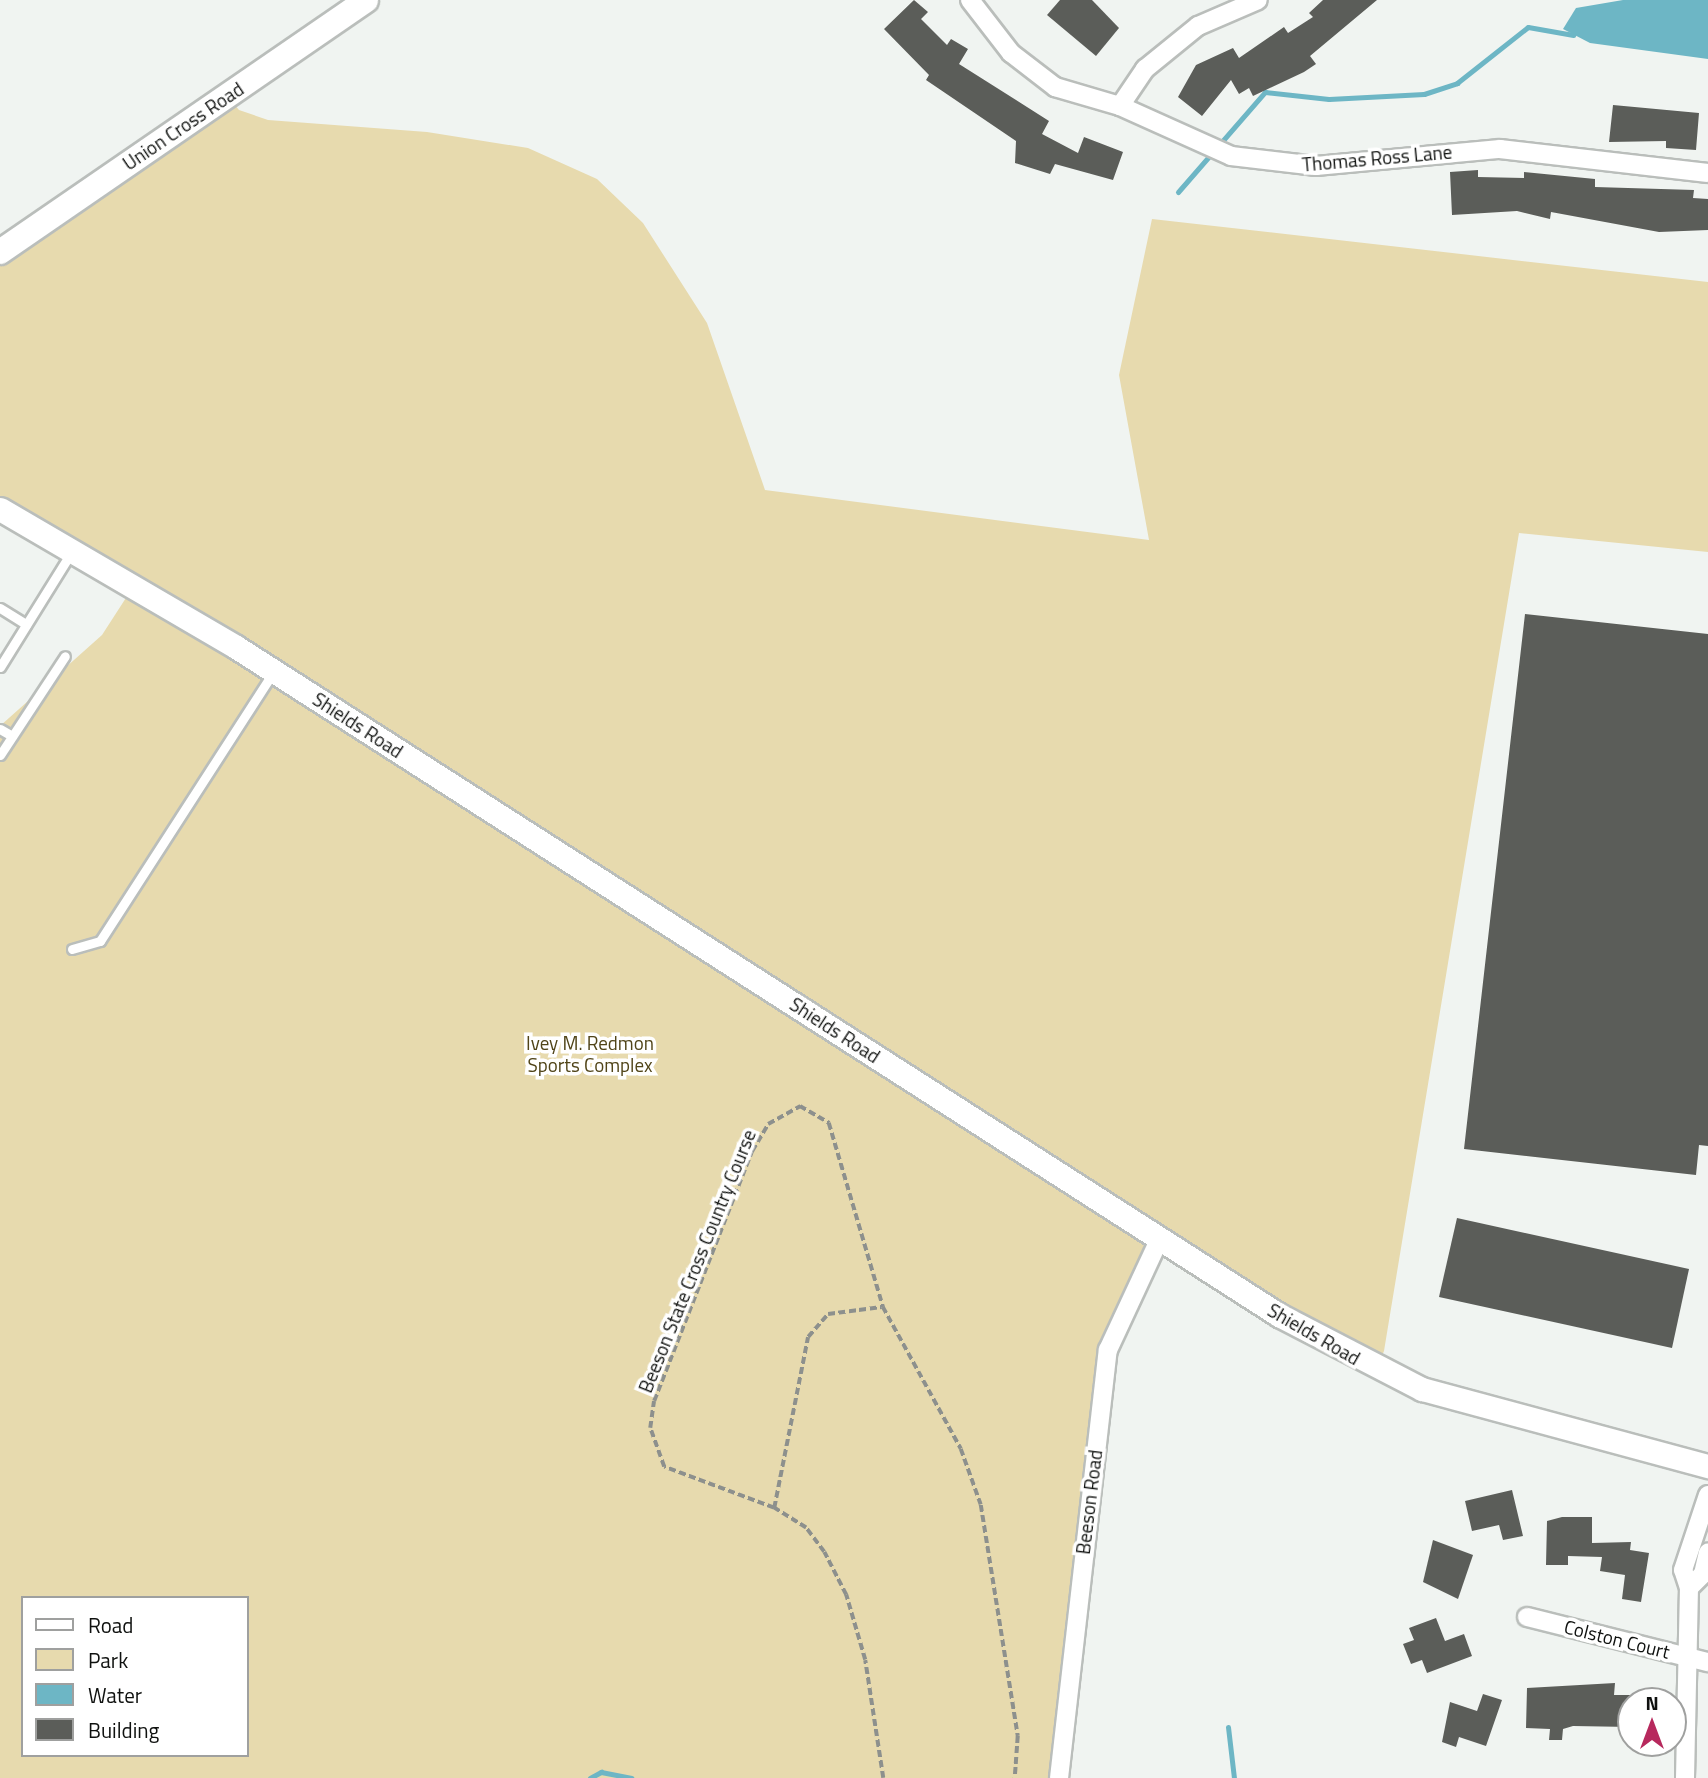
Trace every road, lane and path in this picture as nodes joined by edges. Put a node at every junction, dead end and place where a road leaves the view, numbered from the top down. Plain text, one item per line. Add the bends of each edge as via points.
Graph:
1 (366, 0) edge
2 (970, 0) edge
3 (1258, 0) edge
4 (1120, 106) junction
5 (1708, 173) edge
6 (0, 252) edge
7 (0, 509) edge
8 (72, 551) junction
9 (0, 608) edge
10 (26, 624) junction
11 (65, 656) dead end
12 (0, 667) edge
13 (274, 671) junction
14 (0, 729) edge
15 (12, 736) junction
16 (0, 755) edge
17 (72, 949) dead end
18 (1160, 1238) junction
19 (883, 1307) junction
20 (1708, 1466) edge
21 (1708, 1495) edge
22 (774, 1508) junction
23 (1708, 1553) edge
24 (1689, 1588) junction
25 (1527, 1616) dead end
26 (1686, 1656) junction
27 (1708, 1662) edge
28 (883, 1778) edge
29 (1015, 1778) edge
30 (1059, 1778) edge
31 (1685, 1778) edge

1 - 6 main road, Union Cross Road
2 - 4 street, Thomas Ross Lane via 1011,53 1055,87
3 - 4 street via 1198,26 1144,69
4 - 5 street, Thomas Ross Lane via 1231,156 1266,164 1316,166 1500,149
7 - 8 street, Shields Road
8 - 10 lane
8 - 13 street, Shields Road
9 - 10 lane
10 - 12 lane
11 - 15 lane
13 - 17 lane via 100,941
13 - 18 street, Shields Road
14 - 15 lane
15 - 16 lane
18 - 20 street, Shields Road via 1279,1315 1396,1379
18 - 30 street, Beeson Road via 1108,1350
19 - 22 path via 828,1314 808,1337
19 - 22 path, Beeson State Cross Country Course via 829,1123 800,1106 785,1112 768,1124 752,1151 654,1401 650,1428 664,1466
19 - 29 path, Beeson State Cross Country Course via 961,1449 981,1506 1018,1736
21 - 24 street via 1684,1570
22 - 28 path, Beeson State Cross Country Course via 806,1528 846,1595 865,1660
23 - 24 street via 1703,1574
24 - 26 street
25 - 26 street, Colston Court
26 - 27 street, Colston Court
26 - 31 street

